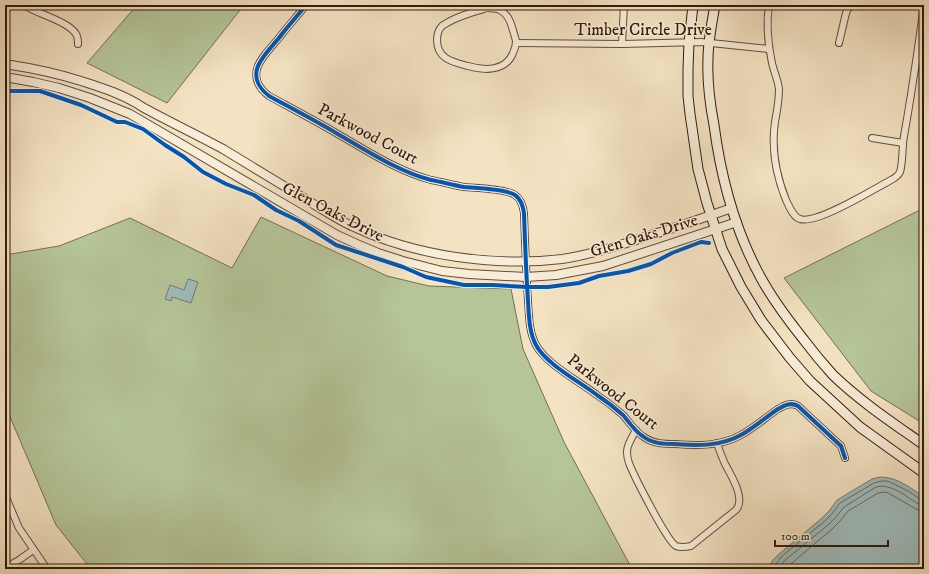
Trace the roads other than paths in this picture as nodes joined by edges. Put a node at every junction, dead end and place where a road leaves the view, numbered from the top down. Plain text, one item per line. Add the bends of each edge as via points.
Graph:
1 (24, 5) edge
2 (306, 5) edge
3 (624, 5) edge
4 (693, 5) edge
5 (715, 5) edge
6 (769, 5) edge
7 (850, 5) edge
8 (924, 5) edge
9 (516, 43) junction
10 (689, 43) junction
11 (709, 43) junction
12 (838, 43) dead end
13 (78, 44) dead end
14 (622, 44) junction
15 (769, 49) junction
16 (5, 64) edge
17 (5, 77) edge
18 (144, 108) junction
19 (138, 119) junction
20 (872, 138) dead end
21 (903, 143) junction
22 (732, 208) junction
23 (711, 215) junction
24 (737, 222) junction
25 (715, 229) junction
26 (525, 261) junction
27 (526, 277) junction
28 (636, 430) junction
29 (717, 443) junction
30 (924, 445) edge
31 (845, 458) dead end
32 (924, 473) edge
33 (5, 495) edge
34 (33, 550) junction
35 (5, 568) edge
36 (47, 569) edge

1 - 13 street via 68,26 76,35
2 - 26 street, Parkwood Court via 260,63 257,80 262,91 411,173 462,186 514,194 523,206
3 - 14 street
4 - 10 main road
5 - 11 main road
6 - 15 street
7 - 12 street
8 - 21 street
9 - 9 street via 507,17 500,10 493,8 454,19 441,27 437,38 439,51 450,61 484,69 499,67 506,63 512,56
9 - 14 street, Timber Circle Drive
10 - 11 street, Timber Circle Drive
10 - 14 street, Timber Circle Drive
10 - 23 main road via 690,114 698,169
11 - 15 street, Timber Circle Drive
11 - 22 main road via 711,106 721,168
15 - 21 street via 779,90 774,140 776,167 787,202 796,218 808,220 825,214 896,178 901,170
16 - 18 street, Glen Oaks Drive via 54,73 94,85
17 - 19 street, Glen Oaks Drive via 59,88 90,98
18 - 19 street
18 - 26 street, Glen Oaks Drive via 221,148 353,227 382,239 454,257
19 - 27 street, Glen Oaks Drive via 359,245 403,261 442,271
20 - 21 street
22 - 23 street, Glen Oaks Drive
22 - 24 main road
23 - 25 main road
23 - 26 street, Glen Oaks Drive via 591,254
24 - 25 street, Glen Oaks Drive
24 - 30 main road via 761,277 787,319 818,357 849,390
25 - 27 street, Glen Oaks Drive via 603,266 556,275
25 - 32 main road via 722,249 745,294 790,358 810,381 860,427
26 - 27 street, Parkwood Court
27 - 28 street, Parkwood Court via 530,322 536,346 556,366 609,403
28 - 29 street, Parkwood Court via 643,437 660,443 695,446
28 - 29 street via 627,449 627,458 666,533 679,547 692,546 738,508 739,501 734,482
29 - 31 street, Parkwood Court via 741,435 778,409 792,404 798,406 841,446
33 - 34 street via 19,528
34 - 35 street
34 - 36 street

